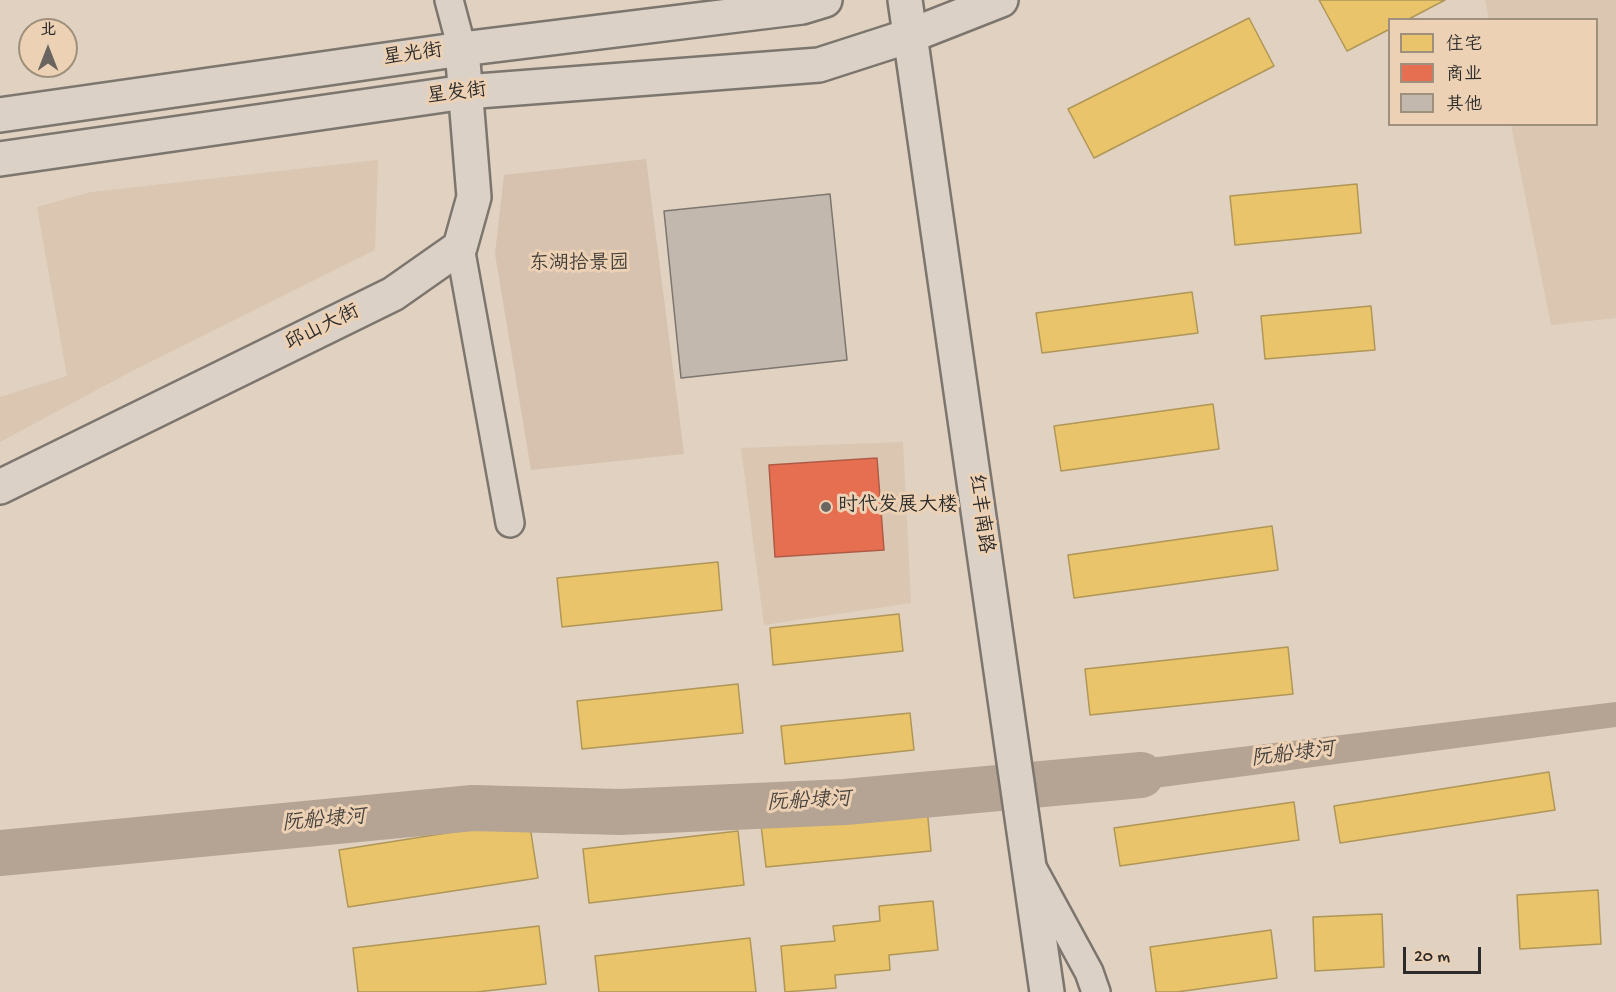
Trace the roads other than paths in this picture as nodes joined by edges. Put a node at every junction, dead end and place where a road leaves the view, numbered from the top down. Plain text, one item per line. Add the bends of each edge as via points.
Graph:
1 (449, 0) edge
2 (825, 0) edge
3 (905, 0) edge
4 (1001, 0) edge
5 (912, 35) junction
6 (462, 49) junction
7 (465, 92) junction
8 (0, 115) edge
9 (0, 159) edge
10 (460, 247) junction
11 (0, 487) edge
12 (510, 523) dead end
13 (1026, 856) junction
14 (1046, 988) edge
15 (1096, 992) edge

1 - 6 street
2 - 6 main road, 星光街 via 802,7
3 - 5 main road, 红丰南路
4 - 5 main road
5 - 7 main road, 星发街 via 819,65
5 - 13 main road, 红丰南路
6 - 7 main road
6 - 8 main road, 星光街
7 - 9 main road, 星发街
7 - 10 main road via 474,197
10 - 11 main road, 邱山大街 via 393,294
10 - 12 street
13 - 14 main road, 红丰南路
13 - 15 street

